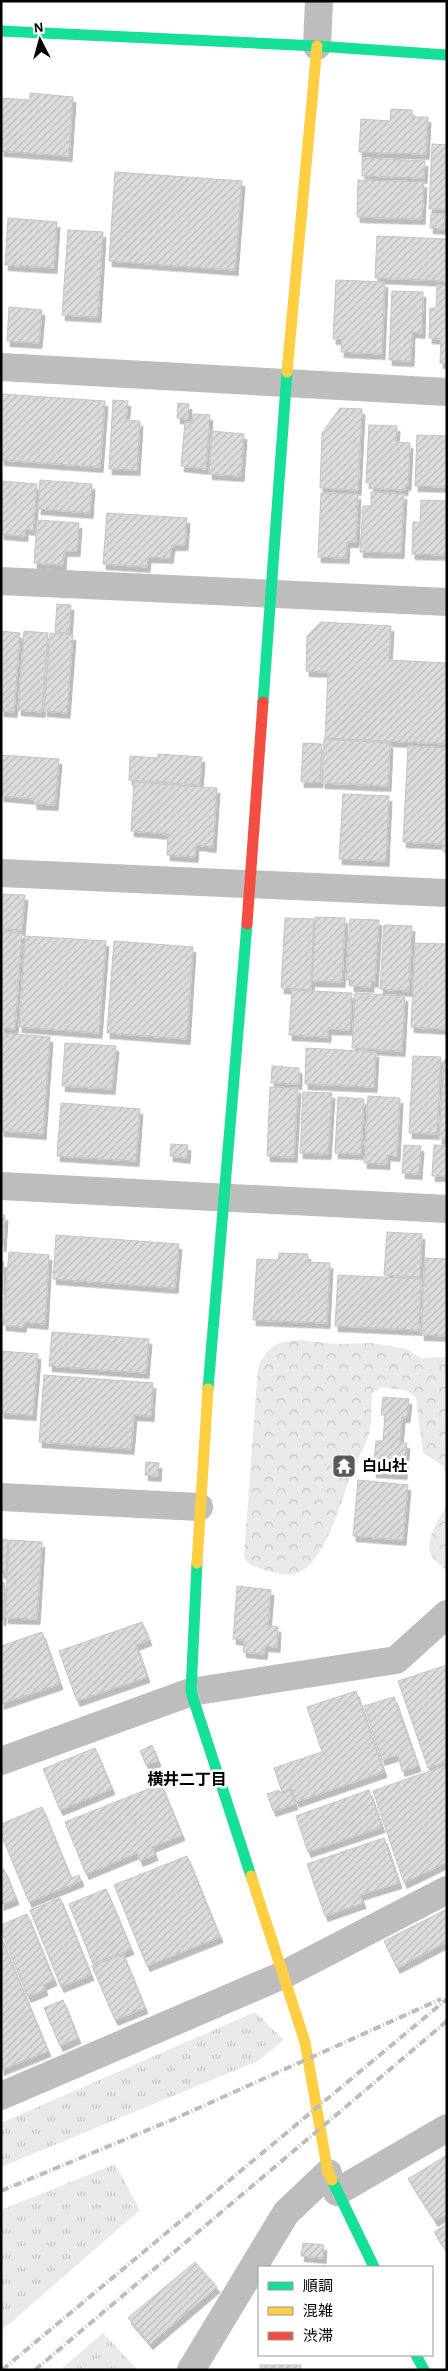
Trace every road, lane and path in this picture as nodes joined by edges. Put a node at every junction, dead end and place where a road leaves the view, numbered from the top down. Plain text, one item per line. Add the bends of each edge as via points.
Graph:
1 (319, 1) edge
2 (1, 31) edge
3 (317, 46) junction
4 (447, 54) edge
5 (1, 367) edge
6 (286, 384) junction
7 (447, 392) edge
8 (1, 581) edge
9 (272, 595) junction
10 (447, 602) edge
11 (1, 873) edge
12 (250, 885) junction
13 (447, 893) edge
14 (1, 1186) edge
15 (222, 1199) junction
16 (447, 1210) edge
17 (1, 1497) edge
18 (198, 1507) junction
19 (447, 1614) edge
20 (191, 1692) junction
21 (1, 1761) edge
22 (447, 1890) edge
23 (283, 1975) junction
24 (1, 2096) edge
25 (447, 2128) edge
26 (332, 2182) junction
27 (374, 2266) edge
28 (417, 2356) edge
29 (191, 2370) edge
30 (424, 2370) edge

1 - 3 street
2 - 3 street
3 - 4 street
3 - 6 street
5 - 6 street
6 - 7 street
6 - 9 street
8 - 9 street
9 - 10 street
9 - 12 street
11 - 12 street
12 - 13 street
12 - 15 street
14 - 15 street
15 - 16 street
15 - 18 street
17 - 18 street
18 - 20 street
19 - 20 street via 396,1660
20 - 21 street
20 - 23 street
22 - 23 street
23 - 24 street
23 - 26 street via 304,2042
25 - 26 street
26 - 27 street
26 - 29 street via 286,2213
28 - 30 street

